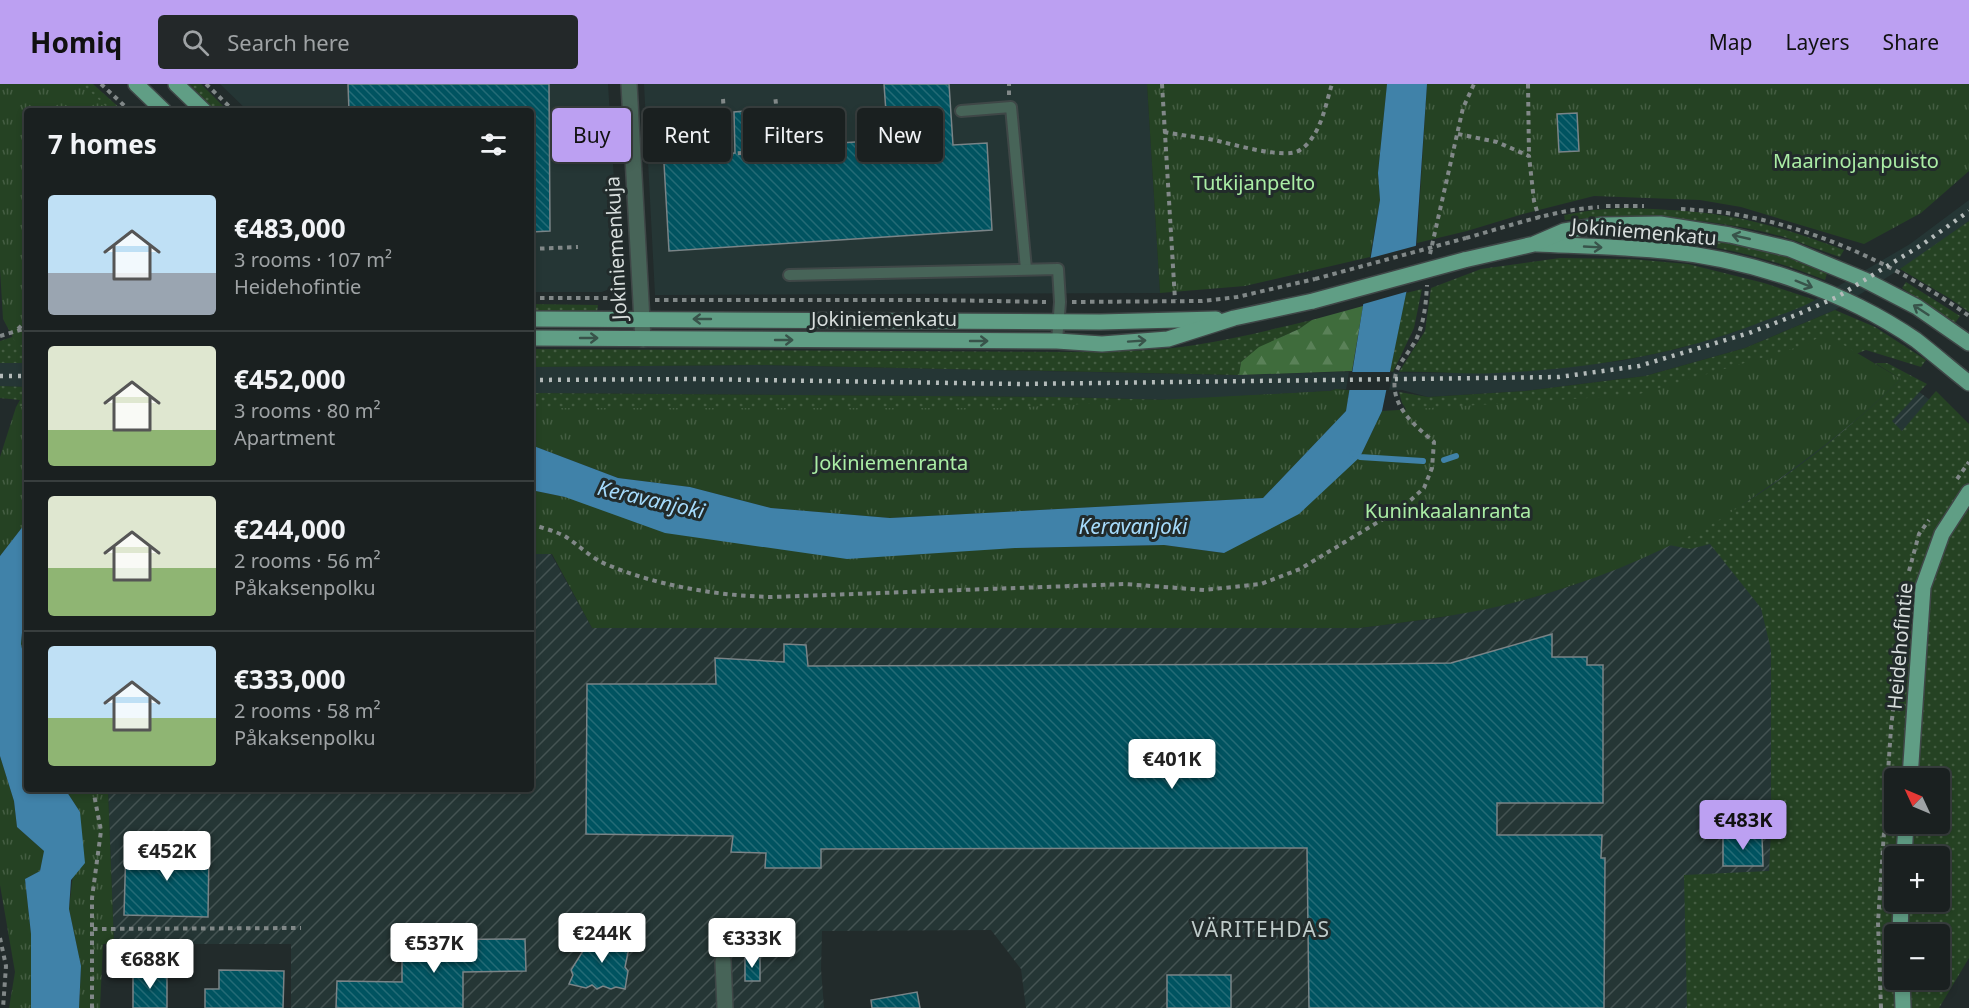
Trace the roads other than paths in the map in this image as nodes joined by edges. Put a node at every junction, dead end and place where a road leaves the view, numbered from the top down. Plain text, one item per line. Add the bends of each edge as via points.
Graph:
1 (136, 84) edge
2 (176, 84) edge
3 (629, 84) edge
4 (161, 108) edge
5 (201, 108) edge
6 (961, 111) dead end
7 (1534, 244) junction
8 (1026, 269) junction
9 (789, 275) dead end
10 (534, 318) edge
11 (1234, 318) junction
12 (640, 319) junction
13 (1058, 321) junction
14 (534, 338) edge
15 (642, 339) junction
16 (1057, 341) junction
17 (1969, 343) edge
18 (1969, 383) edge
19 (1969, 492) edge
20 (1911, 768) edge
21 (723, 961) dead end
22 (1902, 990) edge
23 (725, 1008) edge
24 (1903, 1008) edge

1 - 4 main road
2 - 5 main road
3 - 12 street, Jokiniemenkuja
6 - 8 lane via 1011,108
7 - 11 main road, Jokiniemenkatu, bridge
17 -> 7 main road, Jokiniemenkatu via 1917,307 1865,280 1790,249 1730,235 1660,224 1602,225 1564,231
7 -> 18 main road, Jokiniemenkatu via 1665,251 1726,260 1784,276 1874,315 1915,340
8 - 9 lane
8 - 13 lane via 1058,268
10 - 12 main road, Jokiniemenkatu
11 - 13 main road, Jokiniemenkatu
16 -> 11 main road, Jokiniemenkatu via 1102,344 1168,339
13 -> 12 main road, Jokiniemenkatu
12 - 15 street, Jokiniemenkuja
13 - 16 lane
14 -> 15 main road, Jokiniemenkatu
15 -> 16 main road, Jokiniemenkatu
19 - 20 main road, Heidehofintie via 1942,534 1923,587
21 - 23 street
22 - 24 main road

